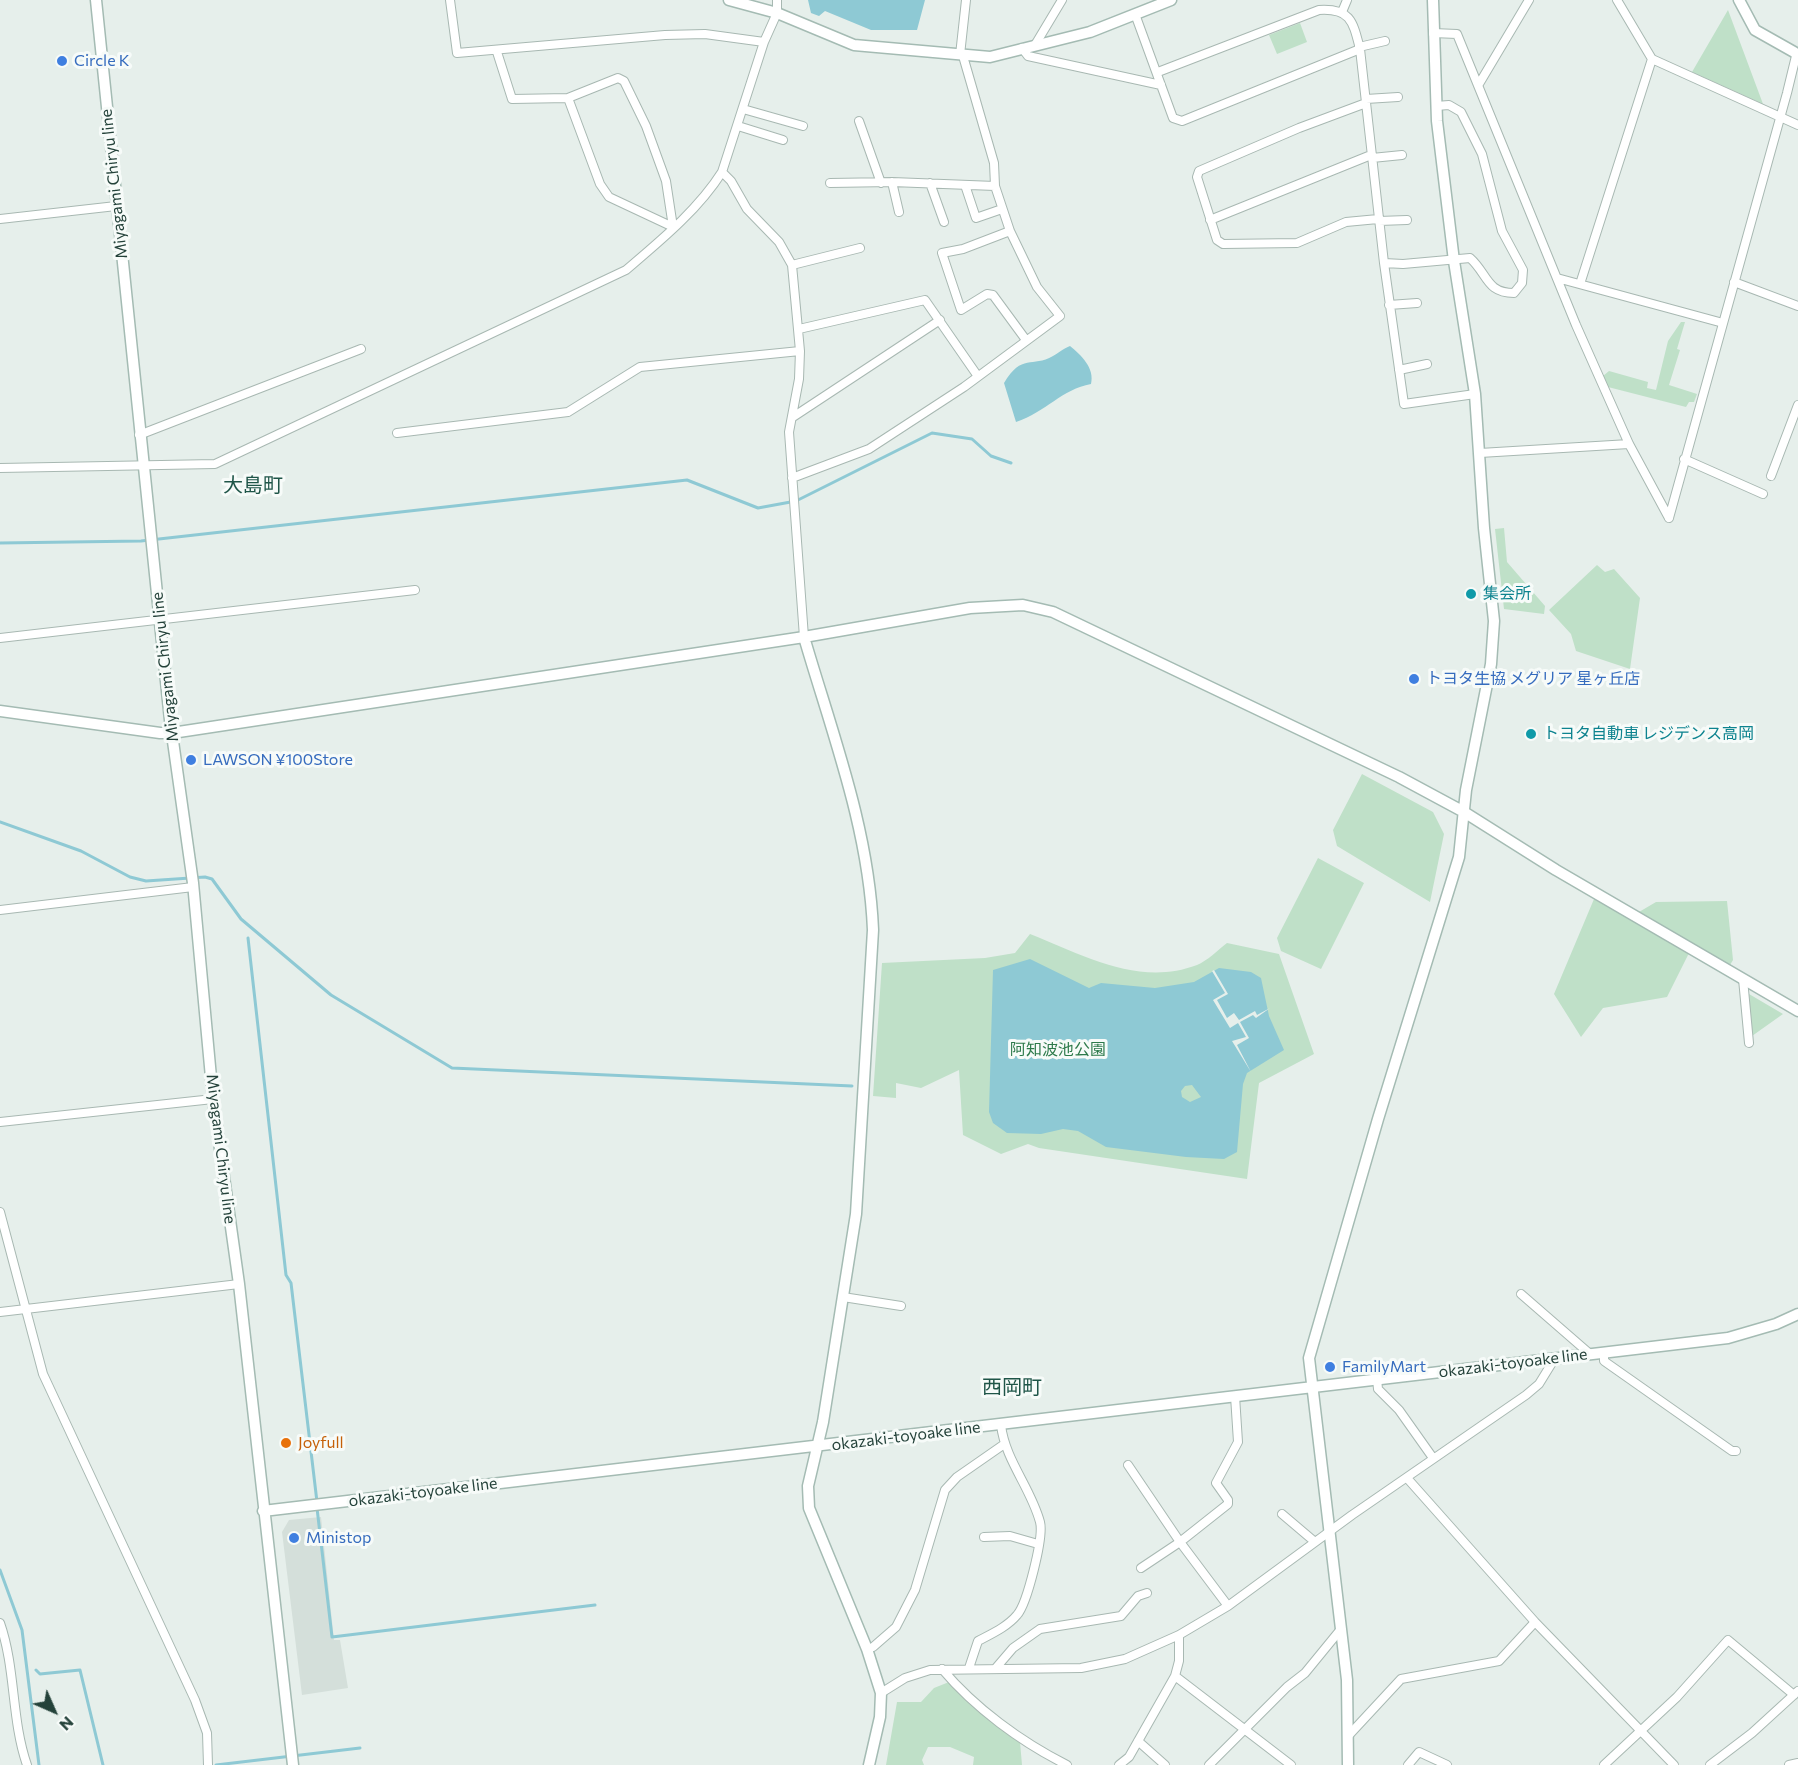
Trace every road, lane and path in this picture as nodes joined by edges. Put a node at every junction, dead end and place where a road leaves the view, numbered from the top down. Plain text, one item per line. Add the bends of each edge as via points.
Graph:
1 (96, 0) edge
2 (450, 0) edge
3 (729, 0) edge
4 (777, 0) edge
5 (966, 0) edge
6 (1062, 0) edge
7 (1171, 0) edge
8 (1347, 0) edge
9 (1433, 0) edge
10 (1529, 0) edge
11 (1739, 0) edge
12 (1618, 1) edge
13 (1342, 12) junction
14 (777, 13) junction
15 (1135, 14) junction
16 (1432, 33) junction
17 (1385, 41) dead end
18 (764, 42) junction
19 (1035, 45) junction
20 (1022, 48) junction
21 (1360, 48) junction
22 (497, 52) junction
23 (1794, 52) joint
24 (961, 56) junction
25 (1652, 59) junction
26 (1158, 72) junction
27 (1479, 84) junction
28 (1161, 85) junction
29 (1398, 97) dead end
30 (568, 98) junction
31 (1366, 100) junction
32 (1436, 106) junction
33 (743, 109) junction
34 (1779, 117) junction
35 (859, 121) dead end
36 (1798, 125) edge
37 (738, 126) junction
38 (803, 126) dead end
39 (783, 140) dead end
40 (1402, 155) dead end
41 (1372, 157) junction
42 (722, 172) junction
43 (892, 182) junction
44 (830, 183) dead end
45 (881, 183) junction
46 (930, 183) junction
47 (965, 184) junction
48 (995, 186) junction
49 (116, 206) junction
50 (1002, 209) junction
51 (899, 212) dead end
52 (0, 219) edge
53 (1210, 220) junction
54 (1379, 220) junction
55 (1407, 220) dead end
56 (944, 222) dead end
57 (673, 227) junction
58 (1010, 231) junction
59 (860, 248) dead end
60 (1454, 261) junction
61 (1384, 263) junction
62 (792, 265) junction
63 (1557, 278) junction
64 (1734, 282) junction
65 (1580, 284) junction
66 (1417, 303) dead end
67 (1389, 305) junction
68 (1798, 306) edge
69 (940, 320) junction
70 (1723, 323) junction
71 (799, 329) junction
72 (1026, 340) junction
73 (361, 349) dead end
74 (800, 351) junction
75 (1427, 364) dead end
76 (1399, 369) junction
77 (977, 375) junction
78 (1475, 394) junction
79 (1798, 405) edge
80 (793, 417) junction
81 (397, 433) dead end
82 (139, 435) junction
83 (1629, 444) junction
84 (1480, 453) junction
85 (1684, 459) junction
86 (142, 467) junction
87 (0, 468) edge
88 (1771, 476) dead end
89 (792, 478) junction
90 (1763, 494) dead end
91 (416, 590) dead end
92 (160, 619) junction
93 (804, 637) junction
94 (0, 638) edge
95 (0, 711) edge
96 (172, 733) junction
97 (1464, 812) junction
98 (193, 887) junction
99 (0, 910) edge
100 (1743, 979) junction
101 (1798, 1011) edge
102 (1749, 1043) dead end
103 (213, 1099) junction
104 (0, 1122) edge
105 (0, 1212) edge
106 (239, 1284) junction
107 (1521, 1294) dead end
108 (843, 1297) junction
109 (901, 1306) dead end
110 (26, 1309) junction
111 (0, 1312) edge
112 (1798, 1314) edge
113 (1604, 1352) junction
114 (1590, 1354) junction
115 (1555, 1358) junction
116 (1377, 1378) junction
117 (1312, 1387) junction
118 (1235, 1396) junction
119 (1001, 1425) junction
120 (1003, 1445) junction
121 (817, 1446) junction
122 (1736, 1451) dead end
123 (1433, 1458) junction
124 (1128, 1465) dead end
125 (1407, 1478) junction
126 (263, 1511) junction
127 (1282, 1514) dead end
128 (1330, 1532) junction
129 (984, 1537) dead end
130 (1180, 1542) junction
131 (1315, 1542) junction
132 (1038, 1544) junction
133 (1141, 1568) dead end
134 (1147, 1593) dead end
135 (1228, 1606) junction
136 (1535, 1622) junction
137 (0, 1623) edge
138 (1341, 1629) junction
139 (1179, 1635) junction
140 (867, 1649) junction
141 (969, 1668) junction
142 (942, 1669) junction
143 (995, 1669) junction
144 (1174, 1676) junction
145 (881, 1693) junction
146 (1796, 1693) edge
147 (1244, 1730) junction
148 (1639, 1730) junction
149 (1349, 1735) junction
150 (1138, 1741) junction
151 (1798, 1763) edge
152 (27, 1765) edge
153 (208, 1765) edge
154 (292, 1765) edge
155 (869, 1765) edge
156 (1066, 1765) edge
157 (1119, 1765) edge
158 (1165, 1765) edge
159 (1209, 1765) edge
160 (1291, 1765) edge
161 (1348, 1765) edge
162 (1408, 1765) edge
163 (1447, 1765) edge
164 (1604, 1765) edge
165 (1674, 1765) edge
166 (1710, 1765) edge
167 (1789, 1765) edge

1 - 49 street, Miyagami Chiryu line
2 - 22 street via 457,53
3 - 14 street
4 - 14 street
5 - 24 street
6 - 19 street
7 - 15 street
8 - 13 street
9 - 16 street
10 - 27 street
11 - 23 street via 1755,30
12 - 25 street
13 - 21 street via 1352,22
13 - 26 street via 1319,10
14 - 18 street
14 - 24 street via 854,45
15 - 19 street via 1090,32
15 - 26 street
16 - 27 street via 1457,34
16 - 32 street
17 - 21 street
18 - 22 street via 705,34 665,35
18 - 33 street
19 - 20 street
20 - 24 street via 990,57
20 - 28 street via 1028,57
21 - 28 street via 1182,121 1173,118
21 - 31 street
22 - 30 street via 512,99
23 - 34 street
24 - 48 street via 994,163
25 - 34 street
25 - 65 street
26 - 28 street
27 - 63 street
29 - 31 street
30 - 57 street via 600,184 609,197
30 - 57 street via 618,78 624,81 666,181
31 - 41 street
31 - 53 street via 1199,171 1197,177
32 - 60 street
32 - 60 street via 1449,105 1461,112 1482,154 1502,231 1523,270 1522,283 1514,294 1500,293 1470,258
33 - 37 street
33 - 38 street
34 - 36 street
34 - 64 street
35 - 45 street
37 - 39 street
37 - 42 street
40 - 41 street
41 - 53 street
41 - 54 street
42 - 57 street via 710,190
42 - 62 street via 747,209 779,242
43 - 45 street
43 - 46 street
43 - 51 street
44 - 45 street
46 - 47 street
46 - 56 street
47 - 48 street
47 - 50 street via 976,218
48 - 50 street
49 - 52 street
49 - 82 street, Miyagami Chiryu line
50 - 58 street
53 - 54 street via 1219,242 1244,244 1297,243 1346,222
54 - 55 street
54 - 61 street
57 - 86 street via 627,270 263,443 215,464
58 - 72 street via 1037,287 1060,316
58 - 72 street via 942,253 961,310 987,294 993,295
59 - 62 street
60 - 61 street
60 - 78 street
61 - 67 street
62 - 71 street
63 - 65 street
63 - 83 street
64 - 68 street
64 - 70 street
65 - 70 street
66 - 67 street
67 - 76 street
69 - 71 street via 925,300 919,299
69 - 77 street
69 - 80 street
70 - 85 street
71 - 74 street
72 - 77 street
73 - 82 street
74 - 80 street
74 - 81 street via 640,367 567,412
75 - 76 street
76 - 78 street via 1404,404
77 - 89 street via 861,454
78 - 84 street
79 - 88 street
80 - 89 street via 789,432
82 - 86 street, Miyagami Chiryu line
83 - 84 street
83 - 85 street via 1669,518
84 - 97 street via 1494,621 1491,664
85 - 90 street
86 - 87 street
86 - 92 street, Miyagami Chiryu line
89 - 93 street
91 - 92 street
92 - 94 street
92 - 96 street, Miyagami Chiryu line
93 - 96 street
93 - 97 street via 970,608 1023,605 1053,612 1399,777
93 - 108 street via 866,855 872,899 873,940 856,1215
95 - 96 street
96 - 98 street, Miyagami Chiryu line
97 - 100 street
97 - 117 street via 1459,857 1448,898 1311,1344
98 - 99 street
98 - 103 street, Miyagami Chiryu line
100 - 101 street
100 - 102 street
103 - 104 street
103 - 106 street, Miyagami Chiryu line
105 - 110 street
106 - 110 street
106 - 126 street, Miyagami Chiryu line
107 - 114 street
108 - 109 street
108 - 121 street
110 - 111 street
110 - 153 street via 43,1374 195,1700 207,1733
112 - 113 street, okazaki-toyoake line via 1728,1338
113 - 114 street, okazaki-toyoake line
113 - 122 street via 1605,1361
114 - 115 street, okazaki-toyoake line
115 - 116 street, okazaki-toyoake line
115 - 123 street via 1539,1384 1526,1395
116 - 117 street, okazaki-toyoake line
116 - 123 street via 1378,1389 1399,1410
117 - 118 street, okazaki-toyoake line
117 - 128 street
118 - 119 street, okazaki-toyoake line
118 - 130 street via 1238,1442 1216,1484 1228,1504
119 - 120 street
119 - 121 street, okazaki-toyoake line
120 - 132 street via 1041,1524
120 - 140 street via 945,1490 915,1590 901,1619
121 - 126 street, okazaki-toyoake line
121 - 140 street via 808,1486 810,1508
123 - 125 street
124 - 130 street
125 - 128 street
125 - 136 street
126 - 154 street
127 - 131 street
128 - 131 street
128 - 138 street
129 - 132 street via 1010,1536
130 - 133 street
130 - 135 street
131 - 135 street
132 - 141 street via 1023,1605 1007,1623 978,1641
134 - 143 street via 1138,1596 1121,1616 1040,1629 1013,1648
135 - 139 street
136 - 148 street
136 - 149 street via 1499,1662 1401,1679
137 - 152 street via 12,1667
138 - 147 street via 1305,1673
138 - 149 street
139 - 143 street via 1125,1659 1081,1668
139 - 144 street via 1179,1661
140 - 145 street
141 - 142 street
141 - 143 street
142 - 145 street via 919,1672
142 - 156 street via 963,1692 1026,1742
144 - 147 street
144 - 150 street
145 - 155 street
146 - 148 street via 1728,1640 1677,1697
146 - 166 street via 1752,1734
147 - 159 street
147 - 160 street
148 - 164 street
148 - 165 street
149 - 161 street
150 - 157 street
150 - 158 street
151 - 167 street
162 - 163 street via 1419,1752

